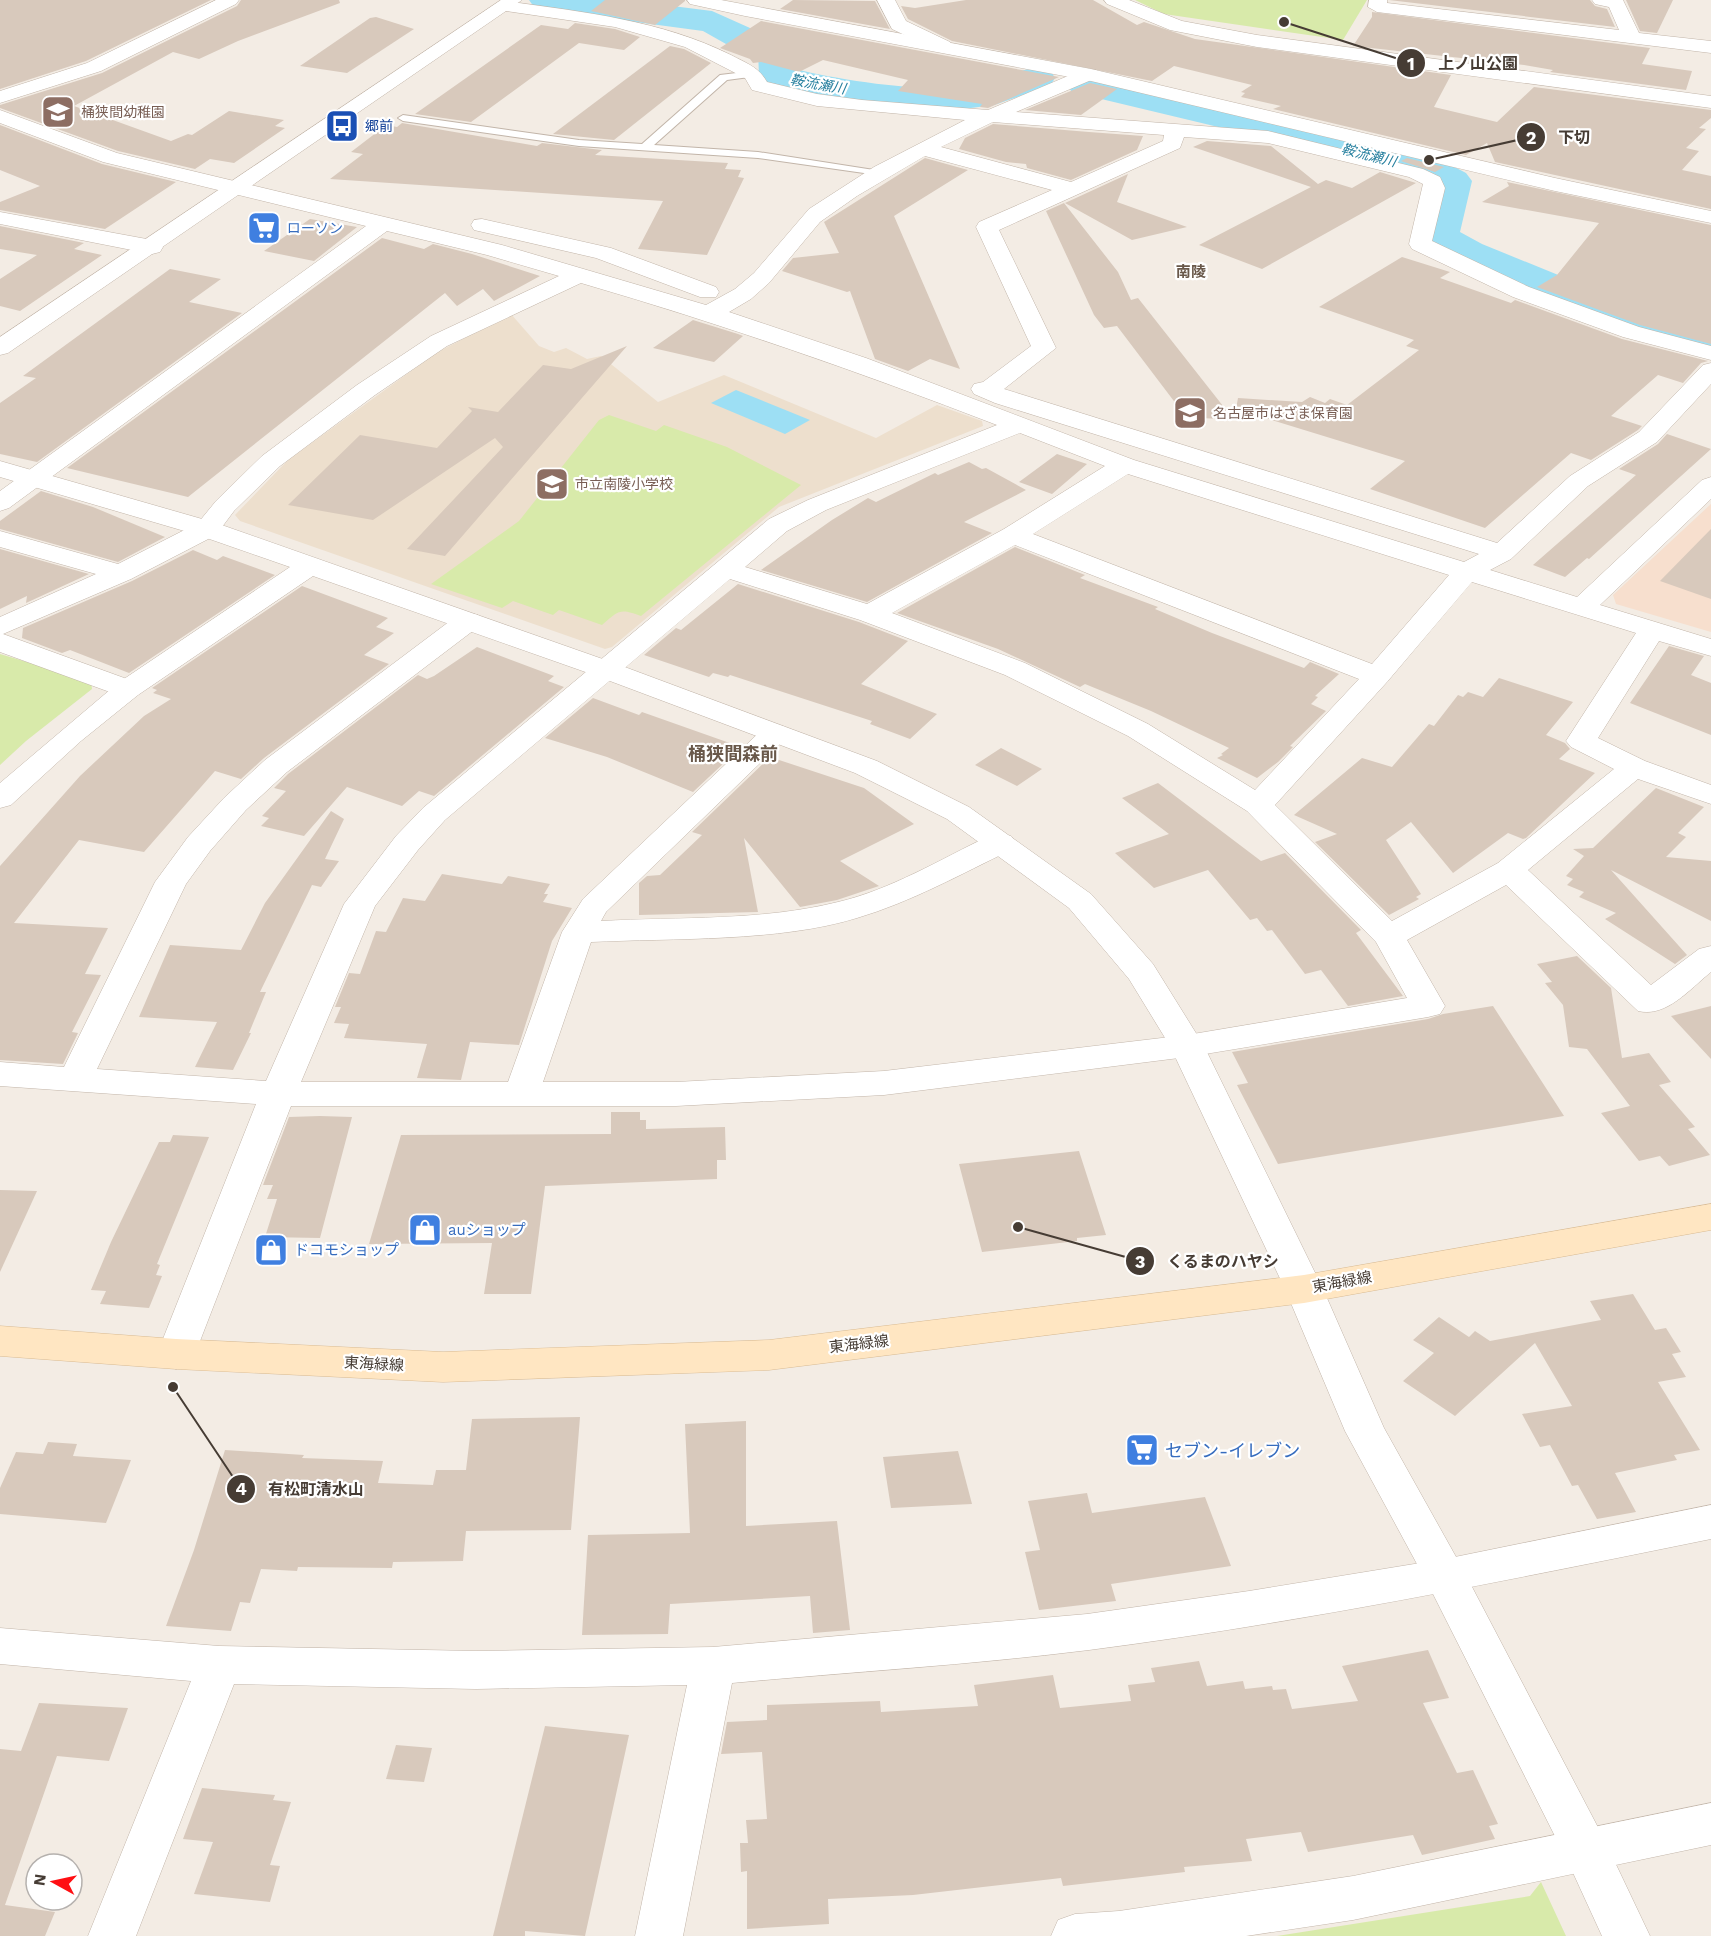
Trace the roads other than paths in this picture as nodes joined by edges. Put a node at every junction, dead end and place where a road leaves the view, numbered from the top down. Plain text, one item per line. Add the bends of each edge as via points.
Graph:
1 (230, 0) edge
2 (696, 0) edge
3 (886, 0) edge
4 (1113, 0) edge
5 (1378, 0) edge
6 (1601, 0) edge
7 (509, 3) edge
8 (1632, 38) junction
9 (943, 46) junction
10 (1711, 47) edge
11 (753, 74) junction
12 (1089, 74) junction
13 (0, 97) edge
14 (1711, 102) edge
15 (0, 116) edge
16 (983, 117) junction
17 (403, 118) dead end
18 (1175, 132) junction
19 (644, 148) junction
20 (923, 149) junction
21 (260, 172) junction
22 (874, 173) junction
23 (300, 182) dead end
24 (236, 189) junction
25 (1073, 189) junction
26 (1711, 217) edge
27 (0, 218) edge
28 (463, 220) dead end
29 (382, 224) junction
30 (152, 247) junction
31 (579, 275) junction
32 (735, 302) junction
33 (708, 313) junction
34 (0, 348) edge
35 (1711, 353) edge
36 (1711, 370) edge
37 (987, 390) junction
38 (1016, 426) junction
39 (1125, 465) junction
40 (0, 469) edge
41 (38, 478) junction
42 (1711, 485) edge
43 (0, 503) edge
44 (207, 529) junction
45 (1013, 536) junction
46 (0, 540) edge
47 (1502, 553) junction
48 (311, 565) junction
49 (728, 570) junction
50 (1467, 572) junction
51 (121, 573) junction
52 (1581, 608) junction
53 (870, 614) junction
54 (468, 621) junction
55 (0, 627) edge
56 (1652, 630) junction
57 (0, 642) edge
58 (1711, 648) edge
59 (604, 669) junction
60 (1377, 676) junction
61 (128, 689) junction
62 (774, 733) junction
63 (1634, 767) junction
64 (1711, 795) edge
65 (0, 799) edge
66 (1258, 805) junction
67 (1000, 843) junction
68 (1509, 870) junction
69 (578, 932) junction
70 (1389, 936) junction
71 (1711, 956) edge
72 (1186, 1046) junction
73 (0, 1074) edge
74 (75, 1080) junction
75 (278, 1094) junction
76 (521, 1095) junction
77 (1711, 1217) edge
78 (1304, 1289) junction
79 (0, 1341) edge
80 (176, 1354) junction
81 (1711, 1522) edge
82 (1445, 1576) junction
83 (0, 1646) edge
84 (219, 1665) junction
85 (713, 1666) junction
86 (1711, 1824) edge
87 (1586, 1850) junction
88 (112, 1936) edge
89 (659, 1936) edge
90 (1075, 1936) edge
91 (1626, 1936) edge

1 - 13 street via 94,67
2 - 9 street
3 - 9 street via 899,25
4 - 14 street via 1177,26 1257,41
5 - 8 street via 1377,8
6 - 8 street via 1616,3
7 - 11 street via 616,22 692,43
7 - 21 street
8 - 10 street
9 - 12 street
11 - 16 street via 759,86 817,100
11 - 19 lane via 724,77
12 - 16 street
12 - 26 street via 1462,163
15 - 24 street via 110,158
16 - 18 street
16 - 20 street
17 - 19 lane via 579,143
18 - 25 street via 1173,144
18 - 35 street via 1268,137 1416,173 1433,181 1434,188 1420,243 1521,292 1631,333
19 - 22 lane via 758,155
20 - 22 street
20 - 25 street
21 - 23 street
21 - 24 street
22 - 32 street via 811,218 767,275
24 - 29 street
24 - 30 street
25 - 37 street via 987,227 1044,348
27 - 30 street
28 - 32 street via 603,253
29 - 31 street
29 - 41 street
30 - 34 street
31 - 33 street
31 - 44 street via 439,341 366,390 271,461
32 - 33 street
32 - 37 street
33 - 38 street via 858,363
36 - 47 street via 1648,437 1580,481
37 - 47 street
38 - 39 street
38 - 49 street via 807,510 778,525
39 - 45 street
39 - 50 street
40 - 41 street
41 - 43 street
41 - 44 street
42 - 52 street
44 - 48 street
44 - 51 street
45 - 53 street
45 - 60 street
46 - 51 street
47 - 50 street
48 - 54 street
48 - 61 street
49 - 53 street
49 - 59 street
50 - 52 street
50 - 60 street
51 - 55 street
52 - 56 street
53 - 66 street via 1015,669 1068,694 1138,730
54 - 59 street
54 - 74 street via 276,766 199,844 171,882
56 - 58 street
56 - 63 street via 1581,741
57 - 61 street
59 - 62 street
59 - 75 street via 434,814 381,874 360,904
60 - 66 street
61 - 65 street
62 - 67 street via 888,777 958,813
62 - 69 street via 594,906
63 - 64 street
63 - 68 street
66 - 70 street
67 - 69 street via 888,896 846,911 782,923
67 - 72 street via 1080,901 1141,972
68 - 70 street
68 - 71 street via 1650,1003
69 - 76 street
70 - 72 street via 1428,1006
72 - 76 street via 884,1083 676,1094
72 - 78 street
73 - 74 street
74 - 75 street
75 - 76 street
75 - 80 street
77 - 78 main road, 東海緑線
78 - 80 main road, 東海緑線 via 769,1355 443,1367
78 - 82 street via 1365,1431
79 - 80 main road, 東海緑線
81 - 82 street
82 - 85 street via 1087,1632
82 - 87 street
83 - 84 street
84 - 85 street via 476,1670
84 - 88 street
85 - 89 street
86 - 87 street
87 - 90 street via 1353,1898 1119,1934
87 - 91 street

